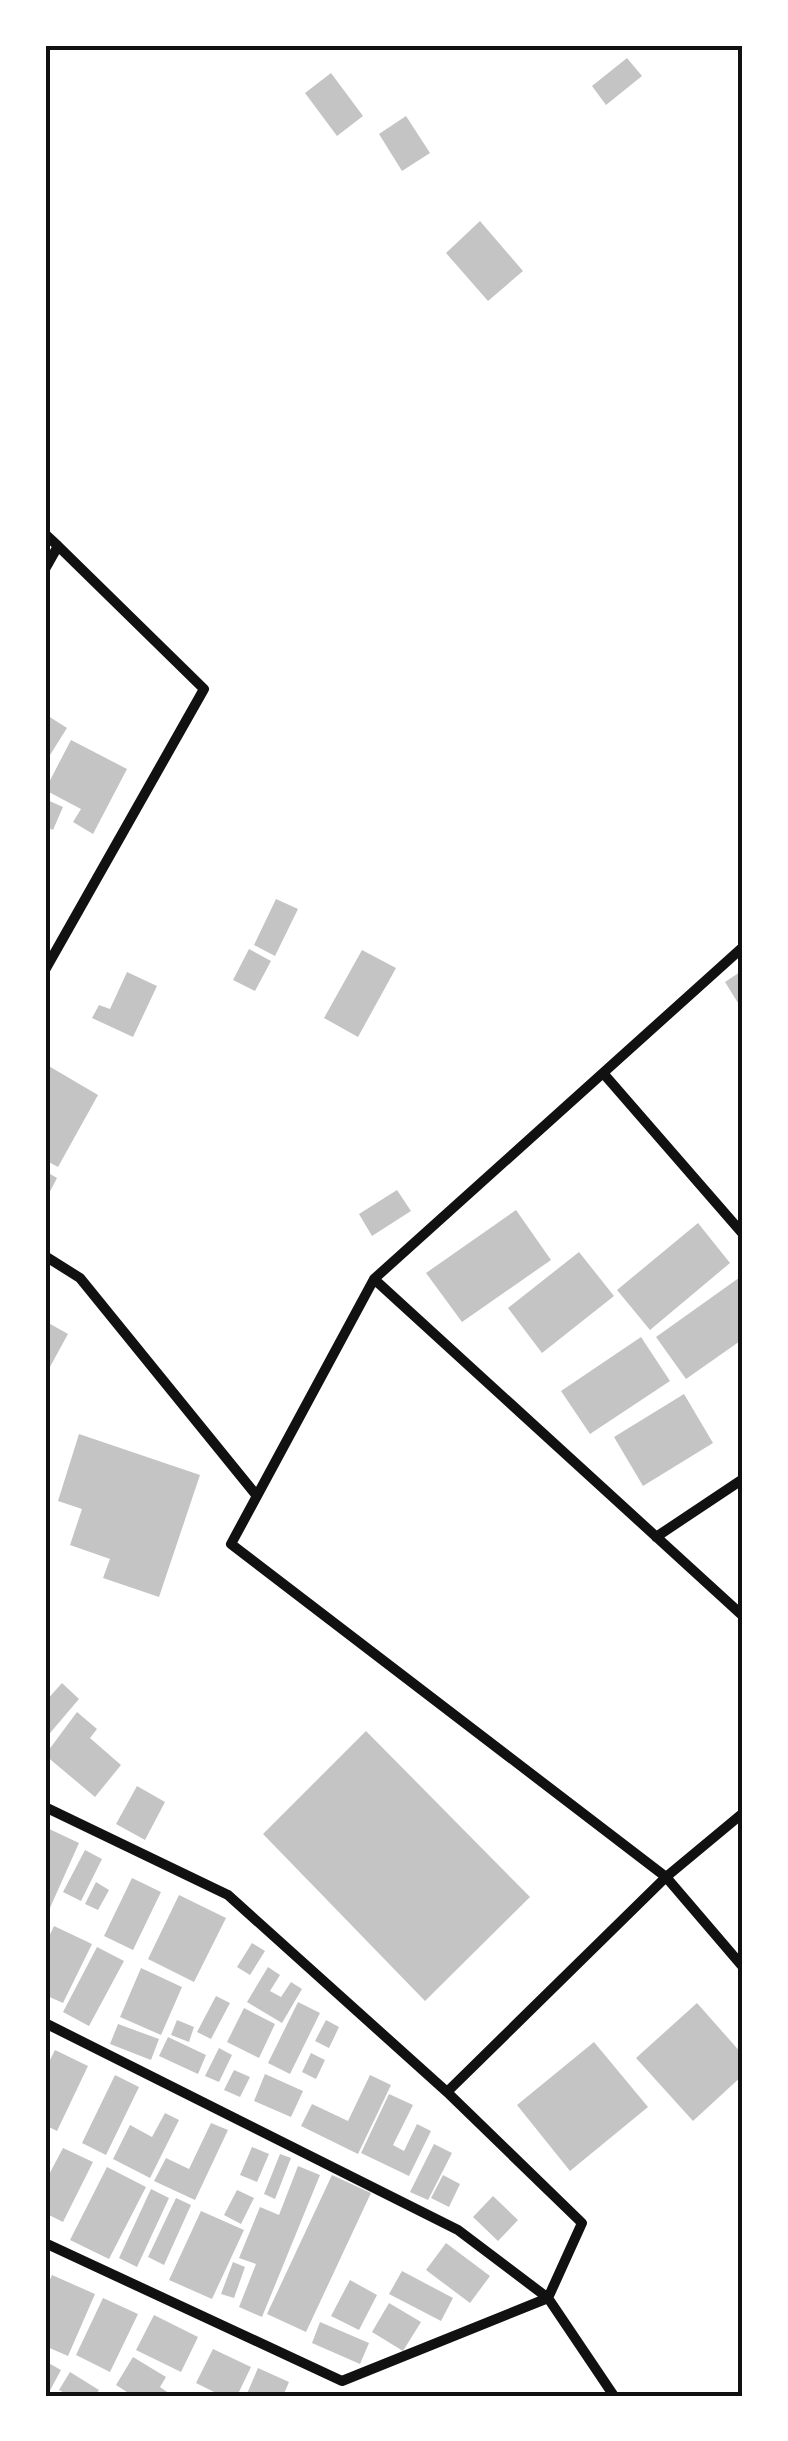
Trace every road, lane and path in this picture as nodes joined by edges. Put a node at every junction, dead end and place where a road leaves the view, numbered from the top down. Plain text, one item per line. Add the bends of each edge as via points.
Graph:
1 (45, 534) edge
2 (58, 546) junction
3 (45, 569) edge
4 (743, 948) edge
5 (45, 970) edge
6 (603, 1073) junction
7 (743, 1234) edge
8 (45, 1256) edge
9 (374, 1278) junction
10 (743, 1479) edge
11 (258, 1496) junction
12 (656, 1536) junction
13 (743, 1616) edge
14 (45, 1807) edge
15 (743, 1814) edge
16 (666, 1877) junction
17 (743, 1967) edge
18 (45, 2023) edge
19 (447, 2092) junction
20 (45, 2243) edge
21 (548, 2298) junction
22 (614, 2396) edge

1 - 2 street
2 - 3 street
2 - 5 street via 204,688
4 - 6 street
6 - 7 street
6 - 9 street
8 - 11 street via 80,1278
9 - 11 street
9 - 12 street
10 - 12 street
11 - 16 street via 231,1544
12 - 13 street
14 - 19 street via 228,1895
15 - 16 street
16 - 17 street
16 - 19 street
18 - 21 street via 458,2230
19 - 21 street via 582,2223
20 - 21 street via 342,2381
21 - 22 street

